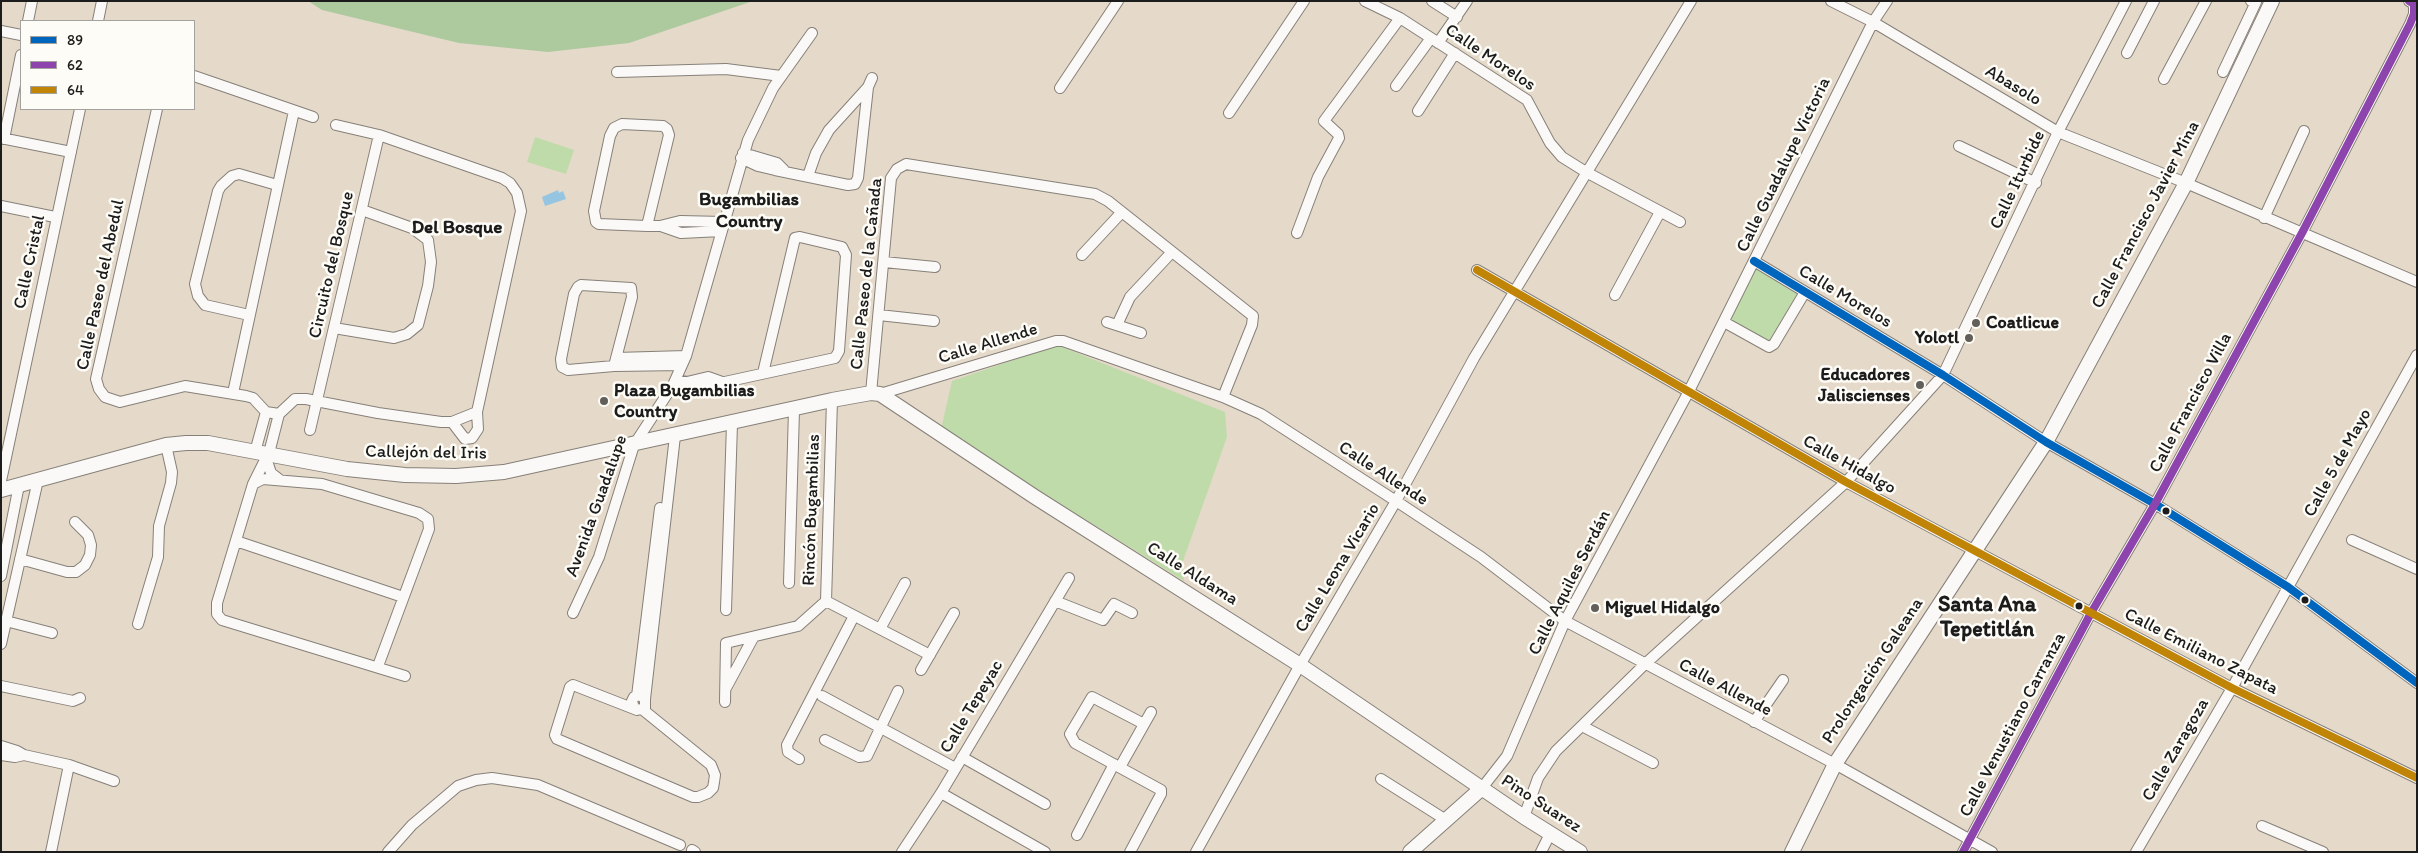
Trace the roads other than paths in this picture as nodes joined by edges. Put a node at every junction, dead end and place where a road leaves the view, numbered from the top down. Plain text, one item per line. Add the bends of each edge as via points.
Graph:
1 (32, 1) edge
2 (102, 1) edge
3 (1118, 1) edge
4 (1304, 1) edge
5 (1365, 1) edge
6 (1432, 1) edge
7 (1467, 1) edge
8 (1691, 1) edge
9 (1831, 1) edge
10 (1887, 1) edge
11 (2126, 1) edge
12 (2154, 1) edge
13 (2206, 1) edge
14 (2251, 1) edge
15 (2272, 1) edge
16 (2409, 1) edge
17 (1457, 17) junction
18 (1400, 18) junction
19 (28, 20) edge
20 (98, 20) edge
21 (1873, 22) junction
22 (1, 31) edge
23 (812, 33) dead end
24 (20, 35) edge
25 (1435, 40) junction
26 (1455, 53) junction
27 (2128, 53) dead end
28 (20, 60) edge
29 (617, 72) dead end
30 (2223, 72) dead end
31 (195, 76) edge
32 (780, 76) junction
33 (2164, 79) dead end
34 (1396, 86) dead end
35 (1060, 88) dead end
36 (80, 110) edge
37 (157, 110) edge
38 (294, 111) junction
39 (1418, 111) dead end
40 (1229, 113) dead end
41 (313, 117) dead end
42 (336, 125) dead end
43 (2304, 131) dead end
44 (2058, 132) junction
45 (379, 135) junction
46 (3, 138) edge
47 (1960, 146) dead end
48 (70, 152) junction
49 (742, 156) junction
50 (1586, 172) junction
51 (808, 176) junction
52 (2036, 182) junction
53 (2186, 183) junction
54 (277, 185) junction
55 (1, 206) edge
56 (362, 210) junction
57 (1122, 212) junction
58 (1660, 212) junction
59 (55, 217) junction
60 (2264, 218) junction
61 (1680, 222) dead end
62 (647, 226) junction
63 (722, 227) junction
64 (1297, 233) dead end
65 (2302, 233) junction
66 (1172, 252) junction
67 (1082, 255) dead end
68 (1754, 261) junction
69 (884, 262) junction
70 (935, 267) dead end
71 (1477, 270) dead end
72 (2417, 282) edge
73 (1515, 291) junction
74 (1805, 292) junction
75 (1615, 295) dead end
76 (250, 315) junction
77 (879, 315) junction
78 (934, 321) dead end
79 (1724, 322) junction
80 (334, 328) junction
81 (1141, 333) dead end
82 (2417, 356) edge
83 (684, 361) junction
84 (615, 362) junction
85 (762, 373) junction
86 (1943, 375) junction
87 (675, 382) junction
88 (233, 393) junction
89 (1688, 393) junction
90 (875, 394) junction
91 (1223, 397) junction
92 (832, 400) junction
93 (317, 401) junction
94 (794, 410) junction
95 (266, 412) junction
96 (477, 412) junction
97 (279, 414) junction
98 (452, 422) junction
99 (732, 424) junction
100 (310, 430) dead end
101 (672, 437) junction
102 (2046, 442) junction
103 (166, 445) junction
104 (634, 445) junction
105 (262, 453) junction
106 (38, 480) junction
107 (280, 480) junction
108 (1, 481) edge
109 (1846, 482) junction
110 (253, 484) junction
111 (19, 485) junction
112 (1, 490) edge
113 (1396, 501) junction
114 (2155, 504) junction
115 (76, 522) dead end
116 (11, 526) junction
117 (27, 529) junction
118 (2352, 540) dead end
119 (236, 541) junction
120 (1973, 551) junction
121 (4, 552) edge
122 (20, 559) junction
123 (2417, 569) edge
124 (1, 576) edge
125 (1068, 578) dead end
126 (789, 583) dead end
127 (905, 583) dead end
128 (2288, 587) junction
129 (403, 597) junction
130 (1055, 601) junction
131 (826, 602) junction
132 (726, 610) dead end
133 (573, 613) dead end
134 (954, 613) dead end
135 (1132, 613) dead end
136 (2091, 613) junction
137 (854, 616) junction
138 (6, 621) junction
139 (1565, 621) junction
140 (138, 624) dead end
141 (880, 629) junction
142 (52, 634) dead end
143 (753, 638) junction
144 (1, 644) edge
145 (930, 655) junction
146 (1300, 665) junction
147 (1644, 665) junction
148 (378, 666) junction
149 (921, 670) dead end
150 (405, 676) dead end
151 (1783, 680) dead end
152 (2417, 683) edge
153 (1, 686) edge
154 (2232, 688) junction
155 (726, 689) junction
156 (898, 691) dead end
157 (822, 696) dead end
158 (80, 698) dead end
159 (724, 702) dead end
160 (638, 709) junction
161 (1151, 712) dead end
162 (1754, 722) junction
163 (1144, 724) junction
164 (1582, 726) junction
165 (881, 727) junction
166 (825, 740) dead end
167 (1, 746) edge
168 (1, 755) edge
169 (24, 755) junction
170 (962, 757) junction
171 (799, 759) dead end
172 (1653, 763) dead end
173 (1835, 764) junction
174 (69, 765) junction
175 (1117, 765) junction
176 (955, 768) junction
177 (2417, 778) edge
178 (1381, 779) dead end
179 (114, 781) dead end
180 (1482, 788) junction
181 (941, 793) junction
182 (1045, 804) dead end
183 (1524, 817) junction
184 (1446, 820) junction
185 (2262, 826) dead end
186 (1077, 834) dead end
187 (1550, 834) junction
188 (1970, 839) junction
189 (680, 845) dead end
190 (51, 852) edge
191 (388, 852) edge
192 (902, 852) edge
193 (1045, 852) edge
194 (1130, 852) edge
195 (1196, 852) edge
196 (1410, 852) edge
197 (1541, 852) edge
198 (1580, 852) edge
199 (1792, 852) edge
200 (1963, 852) edge
201 (1992, 852) edge
202 (2136, 852) edge
203 (2323, 852) edge

1 - 19 street
2 - 20 street
3 - 35 street
4 - 40 street
5 - 18 street, Calle Morelos
6 - 17 street
7 - 17 street
8 - 50 street, Calle Leona Vicario via 1658,60
9 - 21 street, Abasolo
10 - 21 street, Calle Guadalupe Victoria
11 - 44 street, Calle Iturbide
12 - 27 street
13 - 33 street
14 - 30 street via 2256,2
15 - 53 street, Calle Francisco Javier Mina
16 - 65 street, Calle Francisco Villa via 2414,4 2410,24
17 - 25 street
18 - 25 street, Calle Morelos
18 - 64 street via 1324,121 1339,138 1318,177
21 - 44 street, Abasolo
21 - 68 street, Calle Guadalupe Victoria
22 - 24 street
23 - 32 street, Avenida Guadalupe
25 - 26 street, Calle Morelos
25 - 34 street
26 - 39 street
26 - 50 street, Calle Morelos via 1527,100 1552,147
28 - 46 street
29 - 32 street via 726,69
31 - 38 street
32 - 49 street, Avenida Guadalupe via 759,114
36 - 48 street, Calle Cristal
37 - 88 street, Calle Paseo del Abedul via 96,379 105,397 120,402 185,386
38 - 41 street
38 - 54 street
42 - 45 street
43 - 60 street
44 - 52 street, Calle Iturbide
44 - 53 street, Abasolo
45 - 56 street, Circuito del Bosque
45 - 96 street via 502,178 517,193 522,210
46 - 48 street
47 - 52 street
48 - 59 street, Calle Cristal
49 - 51 street via 758,166
49 - 63 street, Avenida Guadalupe
50 - 58 street, Calle Morelos
50 - 73 street, Calle Leona Vicario
51 - 51 street via 848,185 857,182 870,83 829,130
52 - 86 street, Calle Iturbide
53 - 60 street, Abasolo
53 - 102 street, Calle Francisco Javier Mina
54 - 76 street
54 - 76 street via 239,174 222,186 218,191 195,284 205,305
55 - 59 street
56 - 80 street, Circuito del Bosque
56 - 80 street via 412,228 428,240 431,262 428,286 418,325 406,334 394,338
57 - 66 street, Calle Paseo de la Cañada
57 - 67 street
57 - 69 street, Calle Paseo de la Cañada via 1095,194 906,164 891,178
58 - 61 street, Calle Morelos
58 - 75 street
59 - 108 street, Calle Cristal
60 - 65 street, Abasolo
62 - 62 street via 669,135 663,126 622,124 614,128 610,136 594,219 599,224
62 - 63 street via 680,221
63 - 83 street, Avenida Guadalupe
65 - 72 street, Abasolo
65 - 114 street, Calle Francisco Villa
66 - 81 street via 1130,297 1112,324
66 - 91 street, Calle Paseo de la Cañada via 1253,316
68 - 74 street, Calle Morelos
68 - 79 street, Calle Guadalupe Victoria
69 - 70 street
69 - 77 street, Calle Paseo de la Cañada
71 - 73 street, Calle Hidalgo
73 - 89 street, Calle Hidalgo
73 - 113 street, Calle Leona Vicario via 1474,358
74 - 79 street via 1774,344 1769,347
74 - 86 street, Calle Morelos
76 - 88 street
77 - 78 street
77 - 90 street, Calle Paseo de la Cañada
79 - 89 street, Calle Guadalupe Victoria
80 - 93 street, Circuito del Bosque
82 - 128 street, Calle 5 de Mayo
83 - 84 street
83 - 87 street, Avenida Guadalupe
84 - 84 street via 568,370 562,367 561,359 578,287 585,284 631,288 632,297
85 - 85 street via 837,356 846,255 842,247 800,236 795,238
85 - 87 street via 722,382 708,377
86 - 102 street, Calle Morelos
86 - 109 street, Calle Iturbide
87 - 104 street, Avenida Guadalupe
88 - 95 street, Calle Paseo del Abedul via 253,398
89 - 109 street, Calle Hidalgo
89 - 139 street, Calle Aquiles Serdán
90 - 91 street, Calle Allende via 1063,341
90 - 92 street, Callejón del Iris
90 - 146 street, Calle Aldama
91 - 113 street, Calle Allende via 1261,414
92 - 94 street, Callejón del Iris
92 - 131 street, Rincón Bugambilias
93 - 97 street via 295,399
93 - 98 street
93 - 100 street, Circuito del Bosque
94 - 99 street, Callejón del Iris
94 - 126 street
95 - 97 street
95 - 105 street
96 - 98 street
96 - 98 street via 478,429 472,438 465,438
97 - 105 street
99 - 101 street, Callejón del Iris
99 - 132 street
101 - 104 street, Callejón del Iris
101 - 160 street via 641,697 632,701
102 - 114 street, Calle Morelos
102 - 120 street, Prolongación Galeana
103 - 105 street, Callejón del Iris via 208,443
103 - 106 street, Callejón del Iris
103 - 140 street via 171,483 159,526 158,557
104 - 105 street, Callejón del Iris via 504,472 456,476 347,469
104 - 133 street, Avenida Guadalupe via 599,557
105 - 107 street via 269,469
105 - 110 street
106 - 111 street, Callejón del Iris
106 - 117 street
107 - 110 street via 263,479
107 - 129 street via 322,484 419,513 428,520 429,529
109 - 120 street, Calle Hidalgo
109 - 147 street, Calle Iturbide
110 - 119 street
111 - 112 street, Callejón del Iris
111 - 116 street
113 - 139 street, Calle Allende via 1481,557
113 - 146 street, Calle Leona Vicario
114 - 128 street, Calle Morelos
114 - 136 street, Calle Francisco Villa
115 - 122 street via 91,545 85,565 76,572
116 - 117 street
116 - 121 street
117 - 122 street
118 - 123 street
119 - 129 street
119 - 148 street via 217,603 219,618
120 - 136 street, Calle Emiliano Zapata
120 - 173 street, Prolongación Galeana
121 - 124 street
122 - 138 street
125 - 130 street, Calle Tepeyac
127 - 141 street
128 - 152 street, Calle Morelos
128 - 154 street, Calle Zaragoza
129 - 148 street
130 - 135 street via 1103,620 1114,604
130 - 170 street, Calle Tepeyac
131 - 137 street
131 - 143 street, Rincón Bugambilias via 798,626
134 - 145 street
136 - 154 street, Calle Emiliano Zapata
136 - 188 street, Calle Venustiano Carranza
137 - 141 street
137 - 171 street via 787,744 788,752
138 - 142 street
138 - 144 street
139 - 147 street, Calle Allende
139 - 180 street, Calle Aquiles Serdán via 1507,756
141 - 145 street
143 - 155 street
143 - 155 street, Rincón Bugambilias via 726,643
145 - 149 street
146 - 180 street, Calle Aldama
146 - 195 street, Calle Leona Vicario
147 - 162 street, Calle Allende
147 - 164 street, Calle Iturbide
148 - 150 street
151 - 162 street
153 - 158 street via 73,700
154 - 177 street, Calle Emiliano Zapata
154 - 202 street, Calle Zaragoza
155 - 159 street, Rincón Bugambilias
156 - 165 street
157 - 165 street
160 - 160 street via 573,685 554,735 693,796 708,793 714,782 711,765
161 - 163 street
162 - 173 street, Calle Allende
163 - 175 street
163 - 175 street via 1092,697 1071,737 1075,743
164 - 172 street
164 - 183 street, Calle Iturbide via 1556,751 1538,778
165 - 166 street via 865,758
165 - 176 street
167 - 169 street
168 - 169 street
169 - 174 street
170 - 176 street, Calle Tepeyac
170 - 182 street
173 - 188 street, Calle Allende
173 - 199 street, Prolongación Galeana
174 - 179 street
174 - 190 street
175 - 186 street
175 - 194 street via 1161,790
176 - 181 street, Calle Tepeyac
178 - 184 street
180 - 183 street, Pino Suarez
180 - 184 street
181 - 192 street, Calle Tepeyac
181 - 193 street
183 - 187 street, Pino Suarez
184 - 196 street
185 - 203 street
187 - 197 street
187 - 198 street, Pino Suarez
188 - 200 street, Calle Venustiano Carranza
188 - 201 street, Calle Allende
189 - 191 street via 538,786 492,778 458,786 412,825

